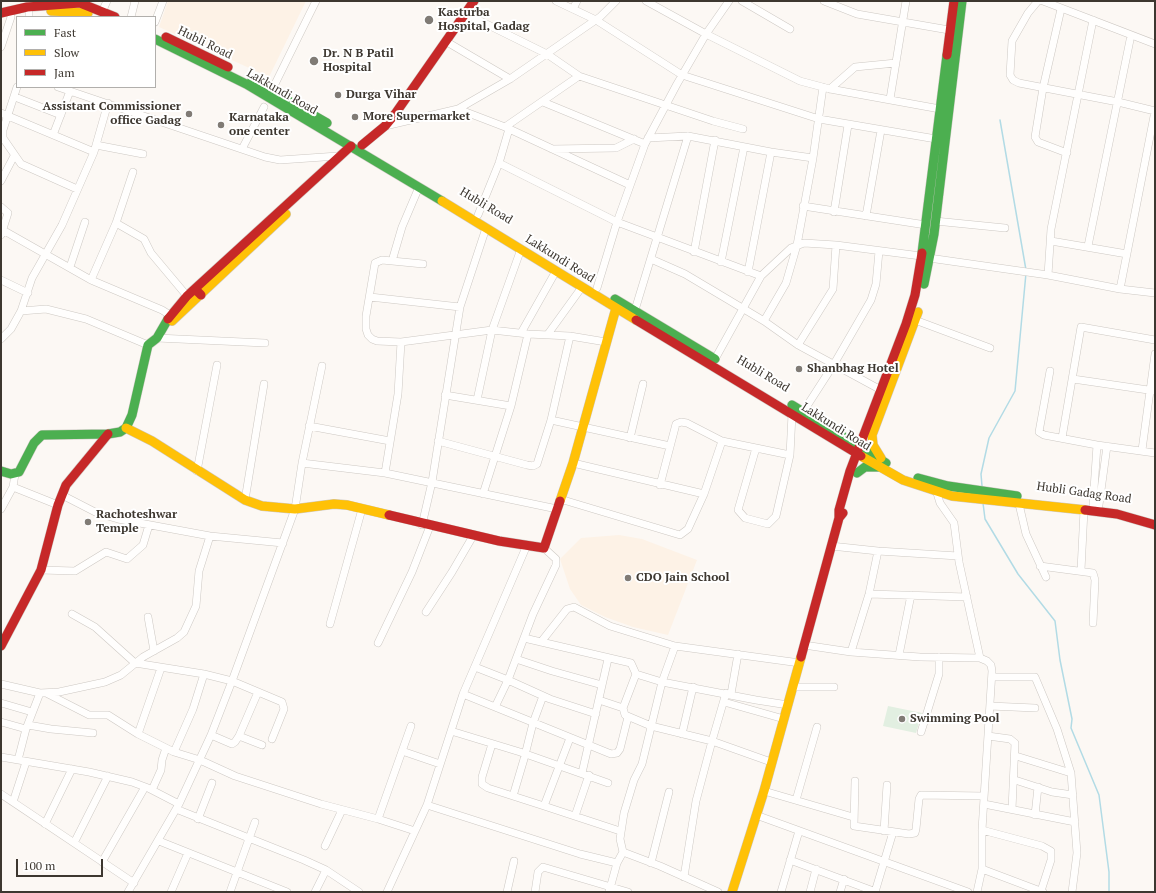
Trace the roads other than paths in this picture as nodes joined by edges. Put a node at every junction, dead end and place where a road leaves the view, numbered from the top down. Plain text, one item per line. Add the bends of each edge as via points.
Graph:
1 (107, 1) edge
2 (135, 1) edge
3 (163, 1) edge
4 (316, 1) edge
5 (467, 1) edge
6 (474, 1) edge
7 (556, 1) edge
8 (577, 1) edge
9 (616, 1) edge
10 (646, 1) edge
11 (742, 1) edge
12 (824, 1) edge
13 (906, 1) edge
14 (954, 1) edge
15 (962, 1) edge
16 (1038, 1) edge
17 (1043, 1) edge
18 (75, 2) edge
19 (726, 2) edge
20 (573, 9) junction
21 (1061, 9) junction
22 (1, 13) edge
23 (88, 13) junction
24 (466, 14) junction
25 (29, 15) edge
26 (100, 15) edge
27 (16, 16) edge
28 (131, 16) edge
29 (11, 17) junction
30 (1, 19) edge
31 (156, 19) edge
32 (596, 20) junction
33 (1093, 20) junction
34 (903, 23) junction
35 (790, 29) dead end
36 (949, 30) junction
37 (156, 32) edge
38 (706, 34) junction
39 (156, 39) edge
40 (1130, 40) dead end
41 (447, 42) junction
42 (1155, 44) edge
43 (1, 47) edge
44 (546, 54) junction
45 (896, 63) junction
46 (682, 75) junction
47 (579, 76) junction
48 (510, 79) junction
49 (17, 88) edge
50 (61, 88) edge
51 (827, 88) junction
52 (1043, 88) junction
53 (272, 90) junction
54 (70, 91) junction
55 (1079, 95) junction
56 (15, 97) junction
57 (890, 99) junction
58 (543, 102) junction
59 (1118, 102) junction
60 (108, 103) junction
61 (666, 104) junction
62 (264, 107) dead end
63 (458, 109) junction
64 (940, 109) junction
65 (1155, 111) edge
66 (1, 113) edge
67 (61, 115) junction
68 (9, 116) junction
69 (819, 119) junction
70 (848, 125) junction
71 (385, 126) junction
72 (507, 128) junction
73 (743, 129) dead end
74 (881, 130) junction
75 (53, 135) junction
76 (688, 136) junction
77 (634, 139) junction
78 (936, 139) junction
79 (715, 140) junction
80 (647, 141) junction
81 (356, 145) junction
82 (744, 147) junction
83 (95, 148) junction
84 (242, 149) junction
85 (549, 149) junction
86 (771, 152) junction
87 (1067, 153) junction
88 (143, 154) dead end
89 (14, 156) junction
90 (338, 156) junction
91 (813, 158) junction
92 (499, 163) junction
93 (133, 172) dead end
94 (1, 181) edge
95 (630, 185) junction
96 (419, 187) junction
97 (77, 189) junction
98 (803, 206) junction
99 (1, 207) edge
100 (834, 212) junction
101 (478, 215) junction
102 (866, 216) junction
103 (935, 221) junction
104 (86, 222) dead end
105 (616, 222) junction
106 (116, 223) junction
107 (926, 225) junction
108 (486, 228) junction
109 (1005, 228) dead end
110 (2, 231) edge
111 (656, 238) junction
112 (1051, 241) junction
113 (797, 244) junction
114 (836, 245) junction
115 (1088, 246) junction
116 (521, 249) junction
117 (879, 251) junction
118 (694, 252) junction
119 (44, 254) junction
120 (1127, 254) junction
121 (925, 257) junction
122 (651, 259) junction
123 (392, 261) junction
124 (721, 262) junction
125 (423, 264) dead end
126 (70, 267) junction
127 (556, 270) junction
128 (748, 272) junction
129 (1048, 275) junction
130 (761, 276) junction
131 (1, 280) edge
132 (91, 280) junction
133 (582, 287) junction
134 (597, 288) junction
135 (1120, 289) junction
136 (198, 292) junction
137 (28, 293) junction
138 (1155, 293) edge
139 (187, 296) junction
140 (370, 297) junction
141 (460, 307) junction
142 (616, 308) junction
143 (744, 309) junction
144 (635, 310) junction
145 (21, 311) junction
146 (168, 319) junction
147 (915, 320) junction
148 (764, 321) junction
149 (492, 330) junction
150 (524, 334) junction
151 (548, 334) junction
152 (456, 335) junction
153 (570, 336) junction
154 (157, 338) junction
155 (1, 339) edge
156 (1155, 340) edge
157 (401, 342) junction
158 (606, 342) junction
159 (265, 343) dead end
160 (148, 345) junction
161 (798, 345) junction
162 (990, 348) dead end
163 (1155, 354) edge
164 (715, 359) junction
165 (834, 364) junction
166 (217, 365) dead end
167 (322, 366) dead end
168 (1050, 371) dead end
169 (1073, 379) junction
170 (264, 384) dead end
171 (643, 384) dead end
172 (881, 390) junction
173 (1153, 391) edge
174 (445, 395) junction
175 (477, 400) junction
176 (511, 406) junction
177 (803, 412) junction
178 (792, 414) junction
179 (551, 420) junction
180 (309, 426) junction
181 (583, 427) junction
182 (126, 428) junction
183 (869, 433) junction
184 (108, 434) junction
185 (630, 438) junction
186 (1062, 438) junction
187 (390, 441) junction
188 (438, 441) junction
189 (722, 441) junction
190 (844, 442) junction
191 (1097, 445) junction
192 (670, 446) junction
193 (1107, 446) junction
194 (756, 448) junction
195 (1142, 450) junction
196 (861, 452) junction
197 (1155, 453) edge
198 (790, 455) junction
199 (496, 457) junction
200 (302, 463) junction
201 (573, 463) junction
202 (881, 464) junction
203 (198, 470) junction
204 (1, 471) edge
205 (385, 472) junction
206 (854, 472) junction
207 (15, 474) junction
208 (432, 482) junction
209 (660, 485) junction
210 (948, 486) joint
211 (13, 487) junction
212 (937, 493) junction
213 (482, 494) junction
214 (704, 494) junction
215 (62, 495) junction
216 (560, 499) junction
217 (245, 500) junction
218 (58, 504) junction
219 (1019, 504) junction
220 (1096, 505) junction
221 (1, 509) edge
222 (295, 509) junction
223 (362, 509) junction
224 (557, 509) junction
225 (1084, 510) junction
226 (1155, 518) edge
227 (149, 525) junction
228 (426, 525) junction
229 (1155, 525) edge
230 (210, 536) junction
231 (472, 536) junction
232 (283, 543) junction
233 (527, 545) junction
234 (831, 546) junction
235 (544, 548) junction
236 (878, 551) junction
237 (958, 556) junction
238 (1040, 566) junction
239 (41, 570) junction
240 (1081, 570) junction
241 (1046, 578) dead end
242 (869, 594) junction
243 (911, 595) junction
244 (967, 597) junction
245 (426, 612) dead end
246 (72, 614) dead end
247 (148, 617) dead end
248 (1093, 623) dead end
249 (330, 624) dead end
250 (524, 638) junction
251 (540, 642) junction
252 (378, 643) dead end
253 (1, 646) edge
254 (675, 646) junction
255 (804, 646) junction
256 (154, 651) junction
257 (851, 652) junction
258 (738, 654) junction
259 (899, 655) junction
260 (939, 657) junction
261 (516, 658) junction
262 (980, 658) junction
263 (608, 659) junction
264 (135, 663) junction
265 (800, 663) junction
266 (474, 667) junction
267 (161, 668) junction
268 (204, 674) junction
269 (636, 674) junction
270 (992, 677) junction
271 (508, 680) junction
272 (232, 681) junction
273 (662, 682) junction
274 (1, 684) edge
275 (602, 685) junction
276 (693, 687) junction
277 (793, 687) junction
278 (834, 687) dead end
279 (258, 692) junction
280 (43, 693) junction
281 (463, 694) junction
282 (729, 694) junction
283 (543, 696) junction
284 (599, 700) junction
285 (724, 702) junction
286 (1, 703) edge
287 (788, 705) junction
288 (990, 706) junction
289 (495, 707) junction
290 (623, 708) junction
291 (1035, 708) dead end
292 (32, 712) junction
293 (596, 714) junction
294 (628, 717) junction
295 (784, 719) junction
296 (1, 722) edge
297 (533, 723) junction
298 (411, 726) dead end
299 (651, 726) junction
300 (27, 727) junction
301 (817, 727) dead end
302 (451, 732) junction
303 (921, 732) dead end
304 (93, 733) dead end
305 (138, 734) junction
306 (682, 734) junction
307 (211, 735) junction
308 (239, 736) junction
309 (988, 736) junction
310 (570, 738) junction
311 (272, 739) dead end
312 (712, 741) junction
313 (492, 744) junction
314 (262, 745) dead end
315 (588, 745) junction
316 (166, 748) junction
317 (402, 751) junction
318 (174, 752) junction
319 (525, 754) junction
320 (1016, 756) junction
321 (1, 757) edge
322 (200, 760) junction
323 (22, 761) junction
324 (771, 762) junction
325 (440, 764) junction
326 (558, 766) junction
327 (72, 769) junction
328 (1071, 773) junction
329 (585, 774) junction
330 (108, 776) junction
331 (1015, 780) junction
332 (855, 781) dead end
333 (608, 782) dead end
334 (212, 783) dead end
335 (887, 785) dead end
336 (1038, 787) junction
337 (148, 788) junction
338 (764, 791) junction
339 (669, 792) dead end
340 (1, 794) edge
341 (1073, 794) junction
342 (513, 796) junction
343 (984, 796) junction
344 (796, 800) junction
345 (13, 802) junction
346 (984, 804) junction
347 (427, 805) junction
348 (178, 806) junction
349 (544, 806) junction
350 (1012, 809) junction
351 (342, 810) junction
352 (1035, 815) junction
353 (575, 816) junction
354 (756, 816) junction
355 (853, 817) junction
356 (198, 819) junction
357 (378, 819) junction
358 (255, 822) dead end
359 (1075, 822) junction
360 (45, 824) junction
361 (982, 830) junction
362 (415, 831) junction
363 (620, 831) junction
364 (799, 831) junction
365 (884, 831) junction
366 (893, 832) junction
367 (249, 838) junction
368 (159, 842) junction
369 (74, 843) junction
370 (324, 846) dead end
371 (623, 852) junction
372 (188, 853) junction
373 (790, 860) junction
374 (884, 861) junction
375 (102, 862) junction
376 (514, 862) dead end
377 (651, 863) junction
378 (617, 864) junction
379 (816, 869) junction
380 (982, 869) junction
381 (326, 870) junction
382 (237, 872) junction
383 (684, 877) junction
384 (844, 879) junction
385 (134, 883) junction
386 (609, 889) edge
387 (318, 891) edge
388 (128, 892) edge
389 (171, 892) edge
390 (230, 892) edge
391 (287, 892) edge
392 (360, 892) edge
393 (387, 892) edge
394 (507, 892) edge
395 (535, 892) edge
396 (628, 892) edge
397 (718, 892) edge
398 (732, 892) edge
399 (781, 892) edge
400 (810, 892) edge
401 (840, 892) edge
402 (875, 892) edge
403 (968, 892) edge
404 (977, 892) edge
405 (1042, 892) edge
406 (1072, 892) edge

1 - 26 street
2 - 28 street
3 - 31 street
4 - 53 street
5 - 81 main road via 385,118
6 - 24 main road
7 - 20 street
8 - 20 street
9 - 32 street
10 - 38 street
11 - 35 street
12 - 34 street via 849,12
13 - 34 street
14 - 36 main road
15 - 103 main road
16 - 52 street via 1012,41 1010,75 1019,83
17 - 21 street
18 - 22 main road via 27,7
18 - 23 main road
18 - 26 main road
19 - 38 street
20 - 32 street
21 - 33 street
21 - 52 street
23 - 25 main road via 66,11
23 - 26 main road
24 - 41 main road
24 - 44 street
27 - 29 main road
29 - 30 main road
29 - 43 street
32 - 44 street
32 - 46 street
33 - 42 street
33 - 55 street
34 - 36 street
34 - 45 street
36 - 64 main road
37 - 53 main road, Hubli Road
38 - 46 street
38 - 51 street via 800,81
39 - 81 main road, Lakkundi Road via 246,84
40 - 59 street
41 - 48 street
41 - 71 main road
44 - 47 street
44 - 48 street
45 - 51 street via 855,67
45 - 57 street
46 - 61 street
46 - 69 street
47 - 58 street
47 - 61 street
48 - 63 street
49 - 56 street
50 - 54 street
51 - 57 street
51 - 69 street
52 - 55 street
52 - 87 street via 1035,140
53 - 81 main road, Hubli Road
54 - 60 street
54 - 67 street
55 - 59 street
55 - 87 street
56 - 67 street
56 - 68 street
57 - 64 street
58 - 72 street
58 - 77 street
59 - 65 street
59 - 115 street
60 - 83 street
60 - 84 street
61 - 73 street
61 - 80 street
62 - 84 street
63 - 71 street
63 - 72 street
64 - 78 main road
65 - 120 street
66 - 68 street
67 - 75 street
68 - 75 street
68 - 89 street via 3,134
69 - 70 street
69 - 91 street
70 - 74 street
70 - 100 street
71 - 81 main road
72 - 85 street
72 - 92 street
74 - 78 street
74 - 102 street
75 - 83 street
76 - 79 street
76 - 80 street
76 - 111 street
77 - 80 street
77 - 85 street via 616,148
78 - 107 main road
79 - 82 street
79 - 118 street
80 - 95 street
81 - 90 main road
81 - 96 main road, Lakkundi Road
81 - 101 main road, Hubli Road
81 - 136 main road
82 - 86 street
82 - 124 street
83 - 88 street
83 - 97 street
84 - 90 street via 280,160
85 - 95 street
86 - 91 street
86 - 128 street
87 - 112 street
89 - 94 street
89 - 97 street via 21,164
90 - 136 main road
91 - 98 street
92 - 101 street
92 - 105 street
93 - 106 street
95 - 105 street
96 - 108 main road, Lakkundi Road
96 - 123 street via 402,227
97 - 119 street via 62,225
98 - 100 street
98 - 113 street
99 - 110 street via 8,213
100 - 102 street
101 - 134 main road, Hubli Road
102 - 107 street
103 - 109 street
103 - 121 main road
104 - 126 street
105 - 111 street
105 - 134 street
106 - 132 street
106 - 139 street via 144,239 151,253
107 - 121 main road
108 - 116 main road, Lakkundi Road
108 - 141 street
110 - 119 street
111 - 118 street
111 - 122 street
112 - 115 street
112 - 129 street
113 - 114 street
113 - 130 street
113 - 148 street via 786,283
114 - 117 street
114 - 161 street via 833,289
115 - 120 street
116 - 127 main road, Lakkundi Road
116 - 149 street
117 - 121 street
117 - 165 street via 874,292
118 - 124 street
119 - 126 street
119 - 137 street
120 - 135 street
121 - 129 street
121 - 147 main road
121 - 172 main road via 911,311
122 - 143 street via 685,274
122 - 144 street
123 - 125 street
123 - 140 street via 382,260 375,263
124 - 128 street
126 - 132 street
127 - 133 main road, Lakkundi Road
127 - 150 street
128 - 130 street
129 - 135 street
130 - 143 street
131 - 137 street
132 - 146 street via 162,310
133 - 142 main road, Lakkundi Road
133 - 151 street
134 - 144 main road, Hubli Road
135 - 138 street
136 - 139 main road
136 - 146 main road via 174,320
137 - 145 street
139 - 146 main road
140 - 141 street
140 - 157 street via 366,316 368,335 377,342
141 - 152 street
142 - 158 main road
142 - 178 main road, Lakkundi Road
143 - 148 street
143 - 164 street
144 - 164 main road, Hubli Road
145 - 155 street via 11,329
145 - 160 street via 46,309 68,313
146 - 154 main road
147 - 162 street
147 - 183 main road
148 - 161 street
149 - 150 street
149 - 152 street
149 - 175 street
150 - 151 street
150 - 176 street
151 - 153 street
152 - 157 street
152 - 174 street
153 - 158 street
153 - 179 street
154 - 159 street
154 - 160 main road
156 - 169 street via 1082,327
157 - 187 street via 398,394
158 - 181 main road
160 - 182 main road via 132,415
161 - 165 street
163 - 173 street
164 - 177 main road, Hubli Road
165 - 172 street
165 - 177 street
166 - 203 street
167 - 180 street
168 - 186 street via 1039,430 1042,434
169 - 173 street
169 - 186 street
170 - 217 street
171 - 185 street
172 - 183 main road
173 - 195 street
174 - 175 street
174 - 188 street
175 - 176 street
176 - 199 street
177 - 190 main road, Hubli Road
178 - 190 main road, Lakkundi Road
178 - 198 street
179 - 181 street
179 - 199 street via 538,464 527,465
180 - 187 street
180 - 200 street
181 - 185 street
181 - 201 main road
182 - 184 main road
182 - 203 main road
183 - 190 main road
183 - 196 main road
183 - 202 main road
184 - 207 main road via 42,435 34,443
184 - 215 main road via 74,474
185 - 192 street
186 - 191 street
187 - 205 street
188 - 199 street
188 - 208 street
189 - 192 street via 681,422 676,424
189 - 194 street
189 - 214 street
190 - 196 main road, Hubli Road
190 - 206 main road
191 - 193 street
191 - 220 street
192 - 209 street
193 - 195 street
193 - 220 street
194 - 198 street
194 - 198 street via 738,510 745,518 768,524 776,516
195 - 197 street
196 - 202 main road, Hubli Road
196 - 206 main road
199 - 213 street
200 - 205 street
200 - 222 street
201 - 209 street
201 - 216 main road
202 - 206 main road
202 - 210 main road, Hubli Road via 922,480
202 - 212 main road via 903,480
203 - 217 main road
204 - 207 main road
205 - 208 street
206 - 234 main road via 844,511 839,518
207 - 211 street
208 - 213 street
208 - 228 street
209 - 214 street
210 - 220 main road, Hubli Gadag Road
211 - 218 street
211 - 221 street
212 - 219 main road, Hubli Gadag Road
212 - 237 street via 940,503 954,523
213 - 224 street
214 - 216 street via 688,529 680,535
215 - 218 main road
215 - 227 street via 108,516
216 - 224 main road
217 - 222 main road via 262,506
218 - 239 main road
219 - 225 main road, Hubli Gadag Road
219 - 238 street via 1026,534
220 - 226 main road, Hubli Gadag Road
222 - 223 main road via 334,504
222 - 232 street
223 - 228 main road
223 - 249 street
224 - 235 main road
225 - 229 main road, Hubli Gadag Road via 1117,514
225 - 240 street
227 - 230 street
227 - 239 street via 143,545 127,559 106,552 75,571
228 - 231 main road
228 - 252 street via 412,572
230 - 232 street
230 - 256 street via 200,571 193,616 178,638
231 - 233 main road
231 - 245 street
232 - 272 street
233 - 235 main road
233 - 266 street
234 - 236 street
234 - 255 main road
235 - 250 street via 556,559 556,565
236 - 237 street
236 - 242 street
237 - 244 street
238 - 240 street
238 - 241 street
239 - 253 main road
240 - 248 street via 1090,571 1094,576
242 - 243 street
242 - 257 street
243 - 244 street
243 - 259 street
244 - 262 street
246 - 264 street via 95,627
247 - 256 street
250 - 251 street
250 - 261 street
251 - 254 street via 567,609 574,607 610,626
251 - 263 street
254 - 258 street
254 - 273 street
255 - 257 street
255 - 265 main road
256 - 264 street
257 - 259 street
258 - 265 street
258 - 282 street
259 - 260 street
260 - 262 street
260 - 303 street via 939,674
261 - 271 street
261 - 275 street
262 - 270 street via 987,660 991,665
263 - 269 street via 631,663
263 - 275 street
264 - 267 street
264 - 280 street via 121,675 105,682 80,689
265 - 277 main road
266 - 271 street
266 - 281 street
267 - 268 street
267 - 305 street
268 - 272 street
268 - 318 street via 193,709
269 - 273 street
269 - 290 street
270 - 288 street
270 - 328 street via 1033,676 1037,679 1057,728
271 - 283 street
271 - 289 street
272 - 279 street
272 - 307 street
273 - 276 street
273 - 299 street
274 - 280 street
275 - 284 street
276 - 282 street
276 - 306 street
277 - 278 street
277 - 287 main road
279 - 308 street
279 - 311 street via 277,699 284,705
280 - 292 street
280 - 305 street via 89,715 108,715
281 - 289 street
281 - 302 street
282 - 285 street
282 - 287 street
283 - 293 street
283 - 297 street
284 - 290 street
284 - 293 street
285 - 295 street
285 - 312 street
286 - 292 street
287 - 295 main road
288 - 291 street
288 - 309 street
289 - 297 street
290 - 294 street
292 - 300 street
293 - 315 street
294 - 299 street
294 - 315 street via 617,753 611,754
295 - 324 main road
296 - 300 street
297 - 310 street
297 - 319 street
298 - 317 street
299 - 306 street
299 - 363 street via 642,764 634,780
300 - 304 street
300 - 323 street
301 - 344 street
302 - 313 street
302 - 325 street
305 - 316 street
306 - 312 street
307 - 308 street via 232,744
307 - 322 street
308 - 314 street
309 - 320 street via 1013,740
309 - 343 street
310 - 315 street
310 - 326 street
312 - 324 street
312 - 383 street via 696,801
313 - 319 street
313 - 342 street via 482,784
315 - 329 street
316 - 318 street
316 - 337 street via 161,770
317 - 325 street
317 - 357 street
318 - 322 street
319 - 326 street
319 - 342 street
320 - 328 street
320 - 331 street
321 - 323 street
322 - 348 street
322 - 351 street via 235,776
323 - 327 street
323 - 345 street
324 - 338 main road
325 - 347 street
326 - 329 street
326 - 349 street
327 - 330 street
327 - 360 street
328 - 341 street
329 - 333 street
329 - 353 street
330 - 337 street
330 - 369 street
331 - 336 street
331 - 350 street
332 - 355 street
334 - 356 street
335 - 365 street
336 - 341 street via 1052,792
336 - 352 street
337 - 348 street
337 - 375 street
338 - 344 street
338 - 354 main road
339 - 377 street
340 - 345 street
341 - 359 street
342 - 349 street
343 - 346 street
343 - 366 street via 923,795 919,799 915,833
344 - 355 street
345 - 360 street
346 - 350 street
346 - 361 street
347 - 362 street
347 - 378 street
348 - 356 street
348 - 368 street
349 - 353 street
350 - 352 street
351 - 357 street
351 - 370 street
352 - 359 street
353 - 363 street
354 - 364 street
354 - 398 main road
355 - 365 street via 852,824 856,828
356 - 367 street
357 - 362 street
358 - 367 street
359 - 406 street via 1077,853
360 - 369 street
361 - 380 street
361 - 405 street via 1042,846 1051,851
362 - 393 street
363 - 371 street
364 - 373 street
364 - 374 street
365 - 366 street
366 - 374 street
367 - 381 street
367 - 382 street
368 - 372 street
368 - 385 street
369 - 375 street
371 - 377 street
371 - 378 street
372 - 382 street
372 - 389 street
373 - 379 street
373 - 399 street
374 - 402 street
374 - 403 street
375 - 385 street
376 - 394 street
377 - 383 street
378 - 386 street
379 - 384 street
379 - 400 street
380 - 404 street
380 - 405 street
381 - 387 street
381 - 392 street
382 - 390 street
382 - 391 street
383 - 397 street
384 - 401 street
384 - 402 street
385 - 388 street
386 - 395 street via 543,867 538,872
386 - 396 street

